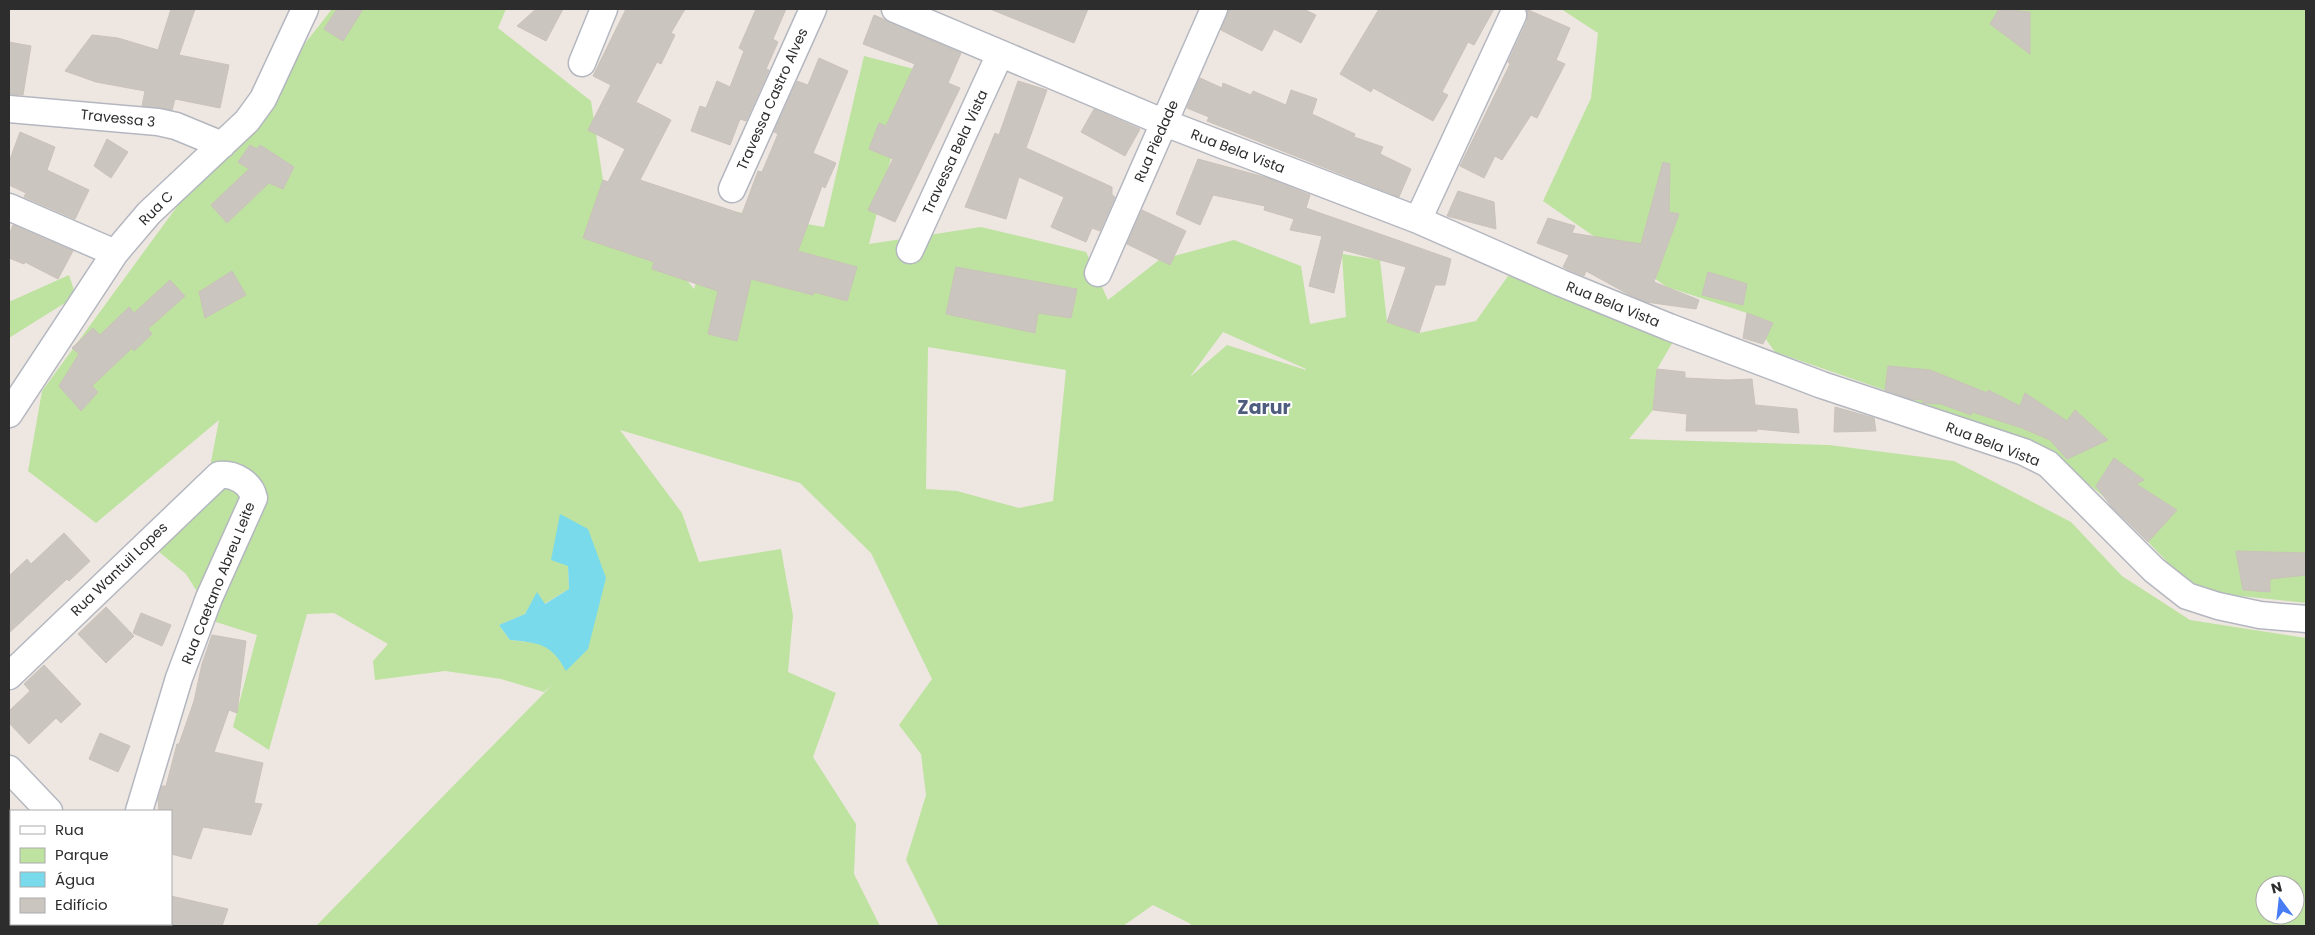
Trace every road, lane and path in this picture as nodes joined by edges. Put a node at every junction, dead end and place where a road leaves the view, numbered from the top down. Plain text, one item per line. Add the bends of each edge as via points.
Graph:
1 (303, 9) edge
2 (604, 9) edge
3 (813, 9) edge
4 (895, 9) edge
5 (1214, 9) edge
6 (1513, 15) dead end
7 (1000, 54) junction
8 (582, 63) dead end
9 (9, 109) edge
10 (1164, 123) junction
11 (222, 145) junction
12 (732, 189) dead end
13 (9, 207) edge
14 (1418, 220) junction
15 (910, 250) dead end
16 (114, 253) junction
17 (1098, 273) dead end
18 (9, 414) edge
19 (235, 476) joint
20 (2306, 619) edge
21 (9, 676) edge
22 (9, 769) edge
23 (48, 810) edge
24 (139, 810) edge

1 - 11 street, Rua C via 263,99 247,121
2 - 8 street
3 - 12 street, Travessa Castro Alves
4 - 7 street, Rua Bela Vista
5 - 10 street, Rua Piedade
6 - 14 street
7 - 10 street, Rua Bela Vista
7 - 15 street, Travessa Bela Vista
9 - 11 street, Travessa 3 via 158,122
10 - 14 street, Rua Bela Vista
10 - 17 street, Rua Piedade
11 - 16 street, Rua C via 149,213
13 - 16 street
14 - 20 street, Rua Bela Vista via 1678,330 1822,385 2024,452 2048,464 2154,570 2187,596 2218,606
16 - 18 street, Rua C
19 - 21 street, Rua Wantuil Lopes via 219,475
19 - 24 street, Rua Caetano Abreu Leite via 250,488 254,498 209,598 179,678
22 - 23 street

